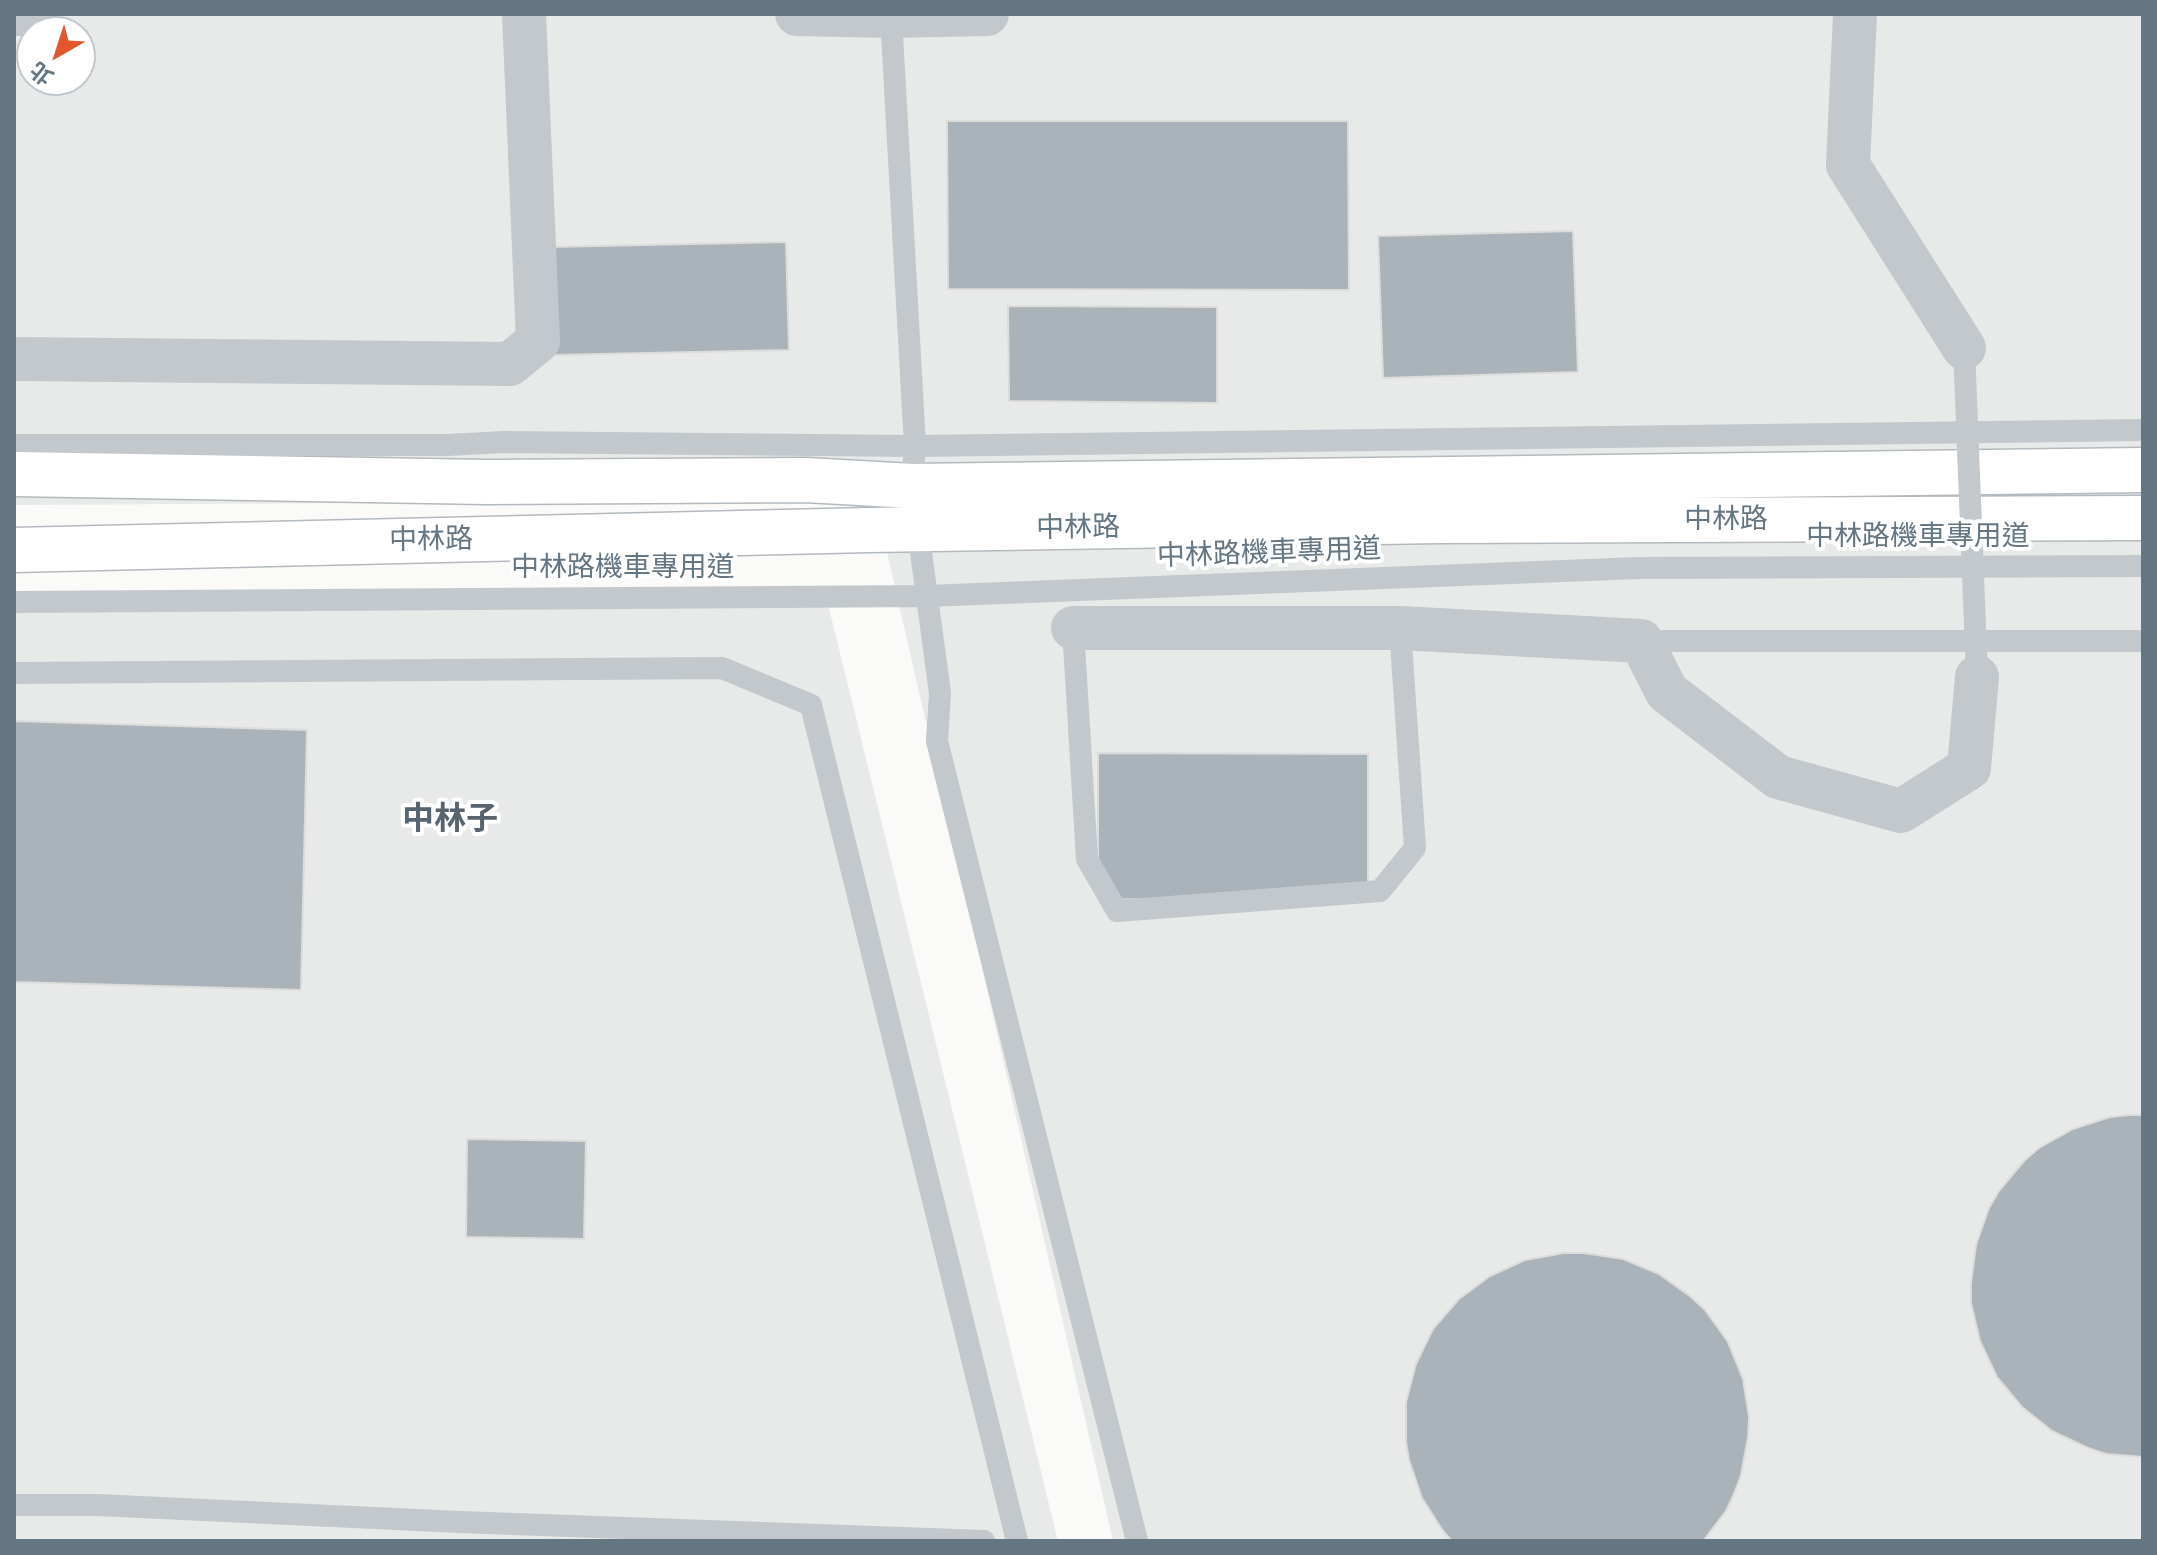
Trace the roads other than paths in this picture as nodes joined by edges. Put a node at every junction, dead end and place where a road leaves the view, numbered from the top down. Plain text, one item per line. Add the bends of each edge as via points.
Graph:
1 (14, 14) edge
2 (32, 14) edge
3 (524, 14) edge
4 (797, 14) edge
5 (987, 14) edge
6 (1855, 14) edge
7 (891, 16) edge
8 (1964, 348) joint
9 (14, 359) edge
10 (2143, 430) edge
11 (14, 445) edge
12 (913, 466) junction
13 (2143, 470) edge
14 (14, 474) edge
15 (2143, 518) edge
16 (919, 530) junction
17 (14, 550) edge
18 (2143, 566) edge
19 (927, 596) junction
20 (14, 602) edge
21 (1073, 628) joint
22 (1400, 628) junction
23 (1641, 641) junction
24 (2143, 641) edge
25 (14, 673) edge
26 (1977, 677) joint
27 (14, 1505) edge
28 (984, 1541) edge
29 (1017, 1541) edge
30 (1137, 1541) edge

1 - 2 street
3 - 9 street via 538,341 510,364
4 - 7 street
5 - 7 street
6 - 8 street via 1848,165
7 - 12 lane
8 - 26 lane, bridge
10 - 12 lane
11 - 12 lane via 519,442
12 - 13 street
12 - 14 street via 806,480 487,482
12 - 16 lane
15 - 16 street, 中林路
16 - 17 street, 中林路
16 - 19 lane
18 - 19 lane, 中林路機車專用道 via 1639,568
19 - 20 lane, 中林路機車專用道
19 - 30 lane via 940,693 937,741
21 - 22 street
21 - 22 lane via 1087,859 1117,911 1380,891 1415,848
22 - 23 street
23 - 24 lane
23 - 26 street via 1667,692 1778,777 1901,811 1969,768
25 - 29 lane via 722,668 811,705
27 - 28 lane

